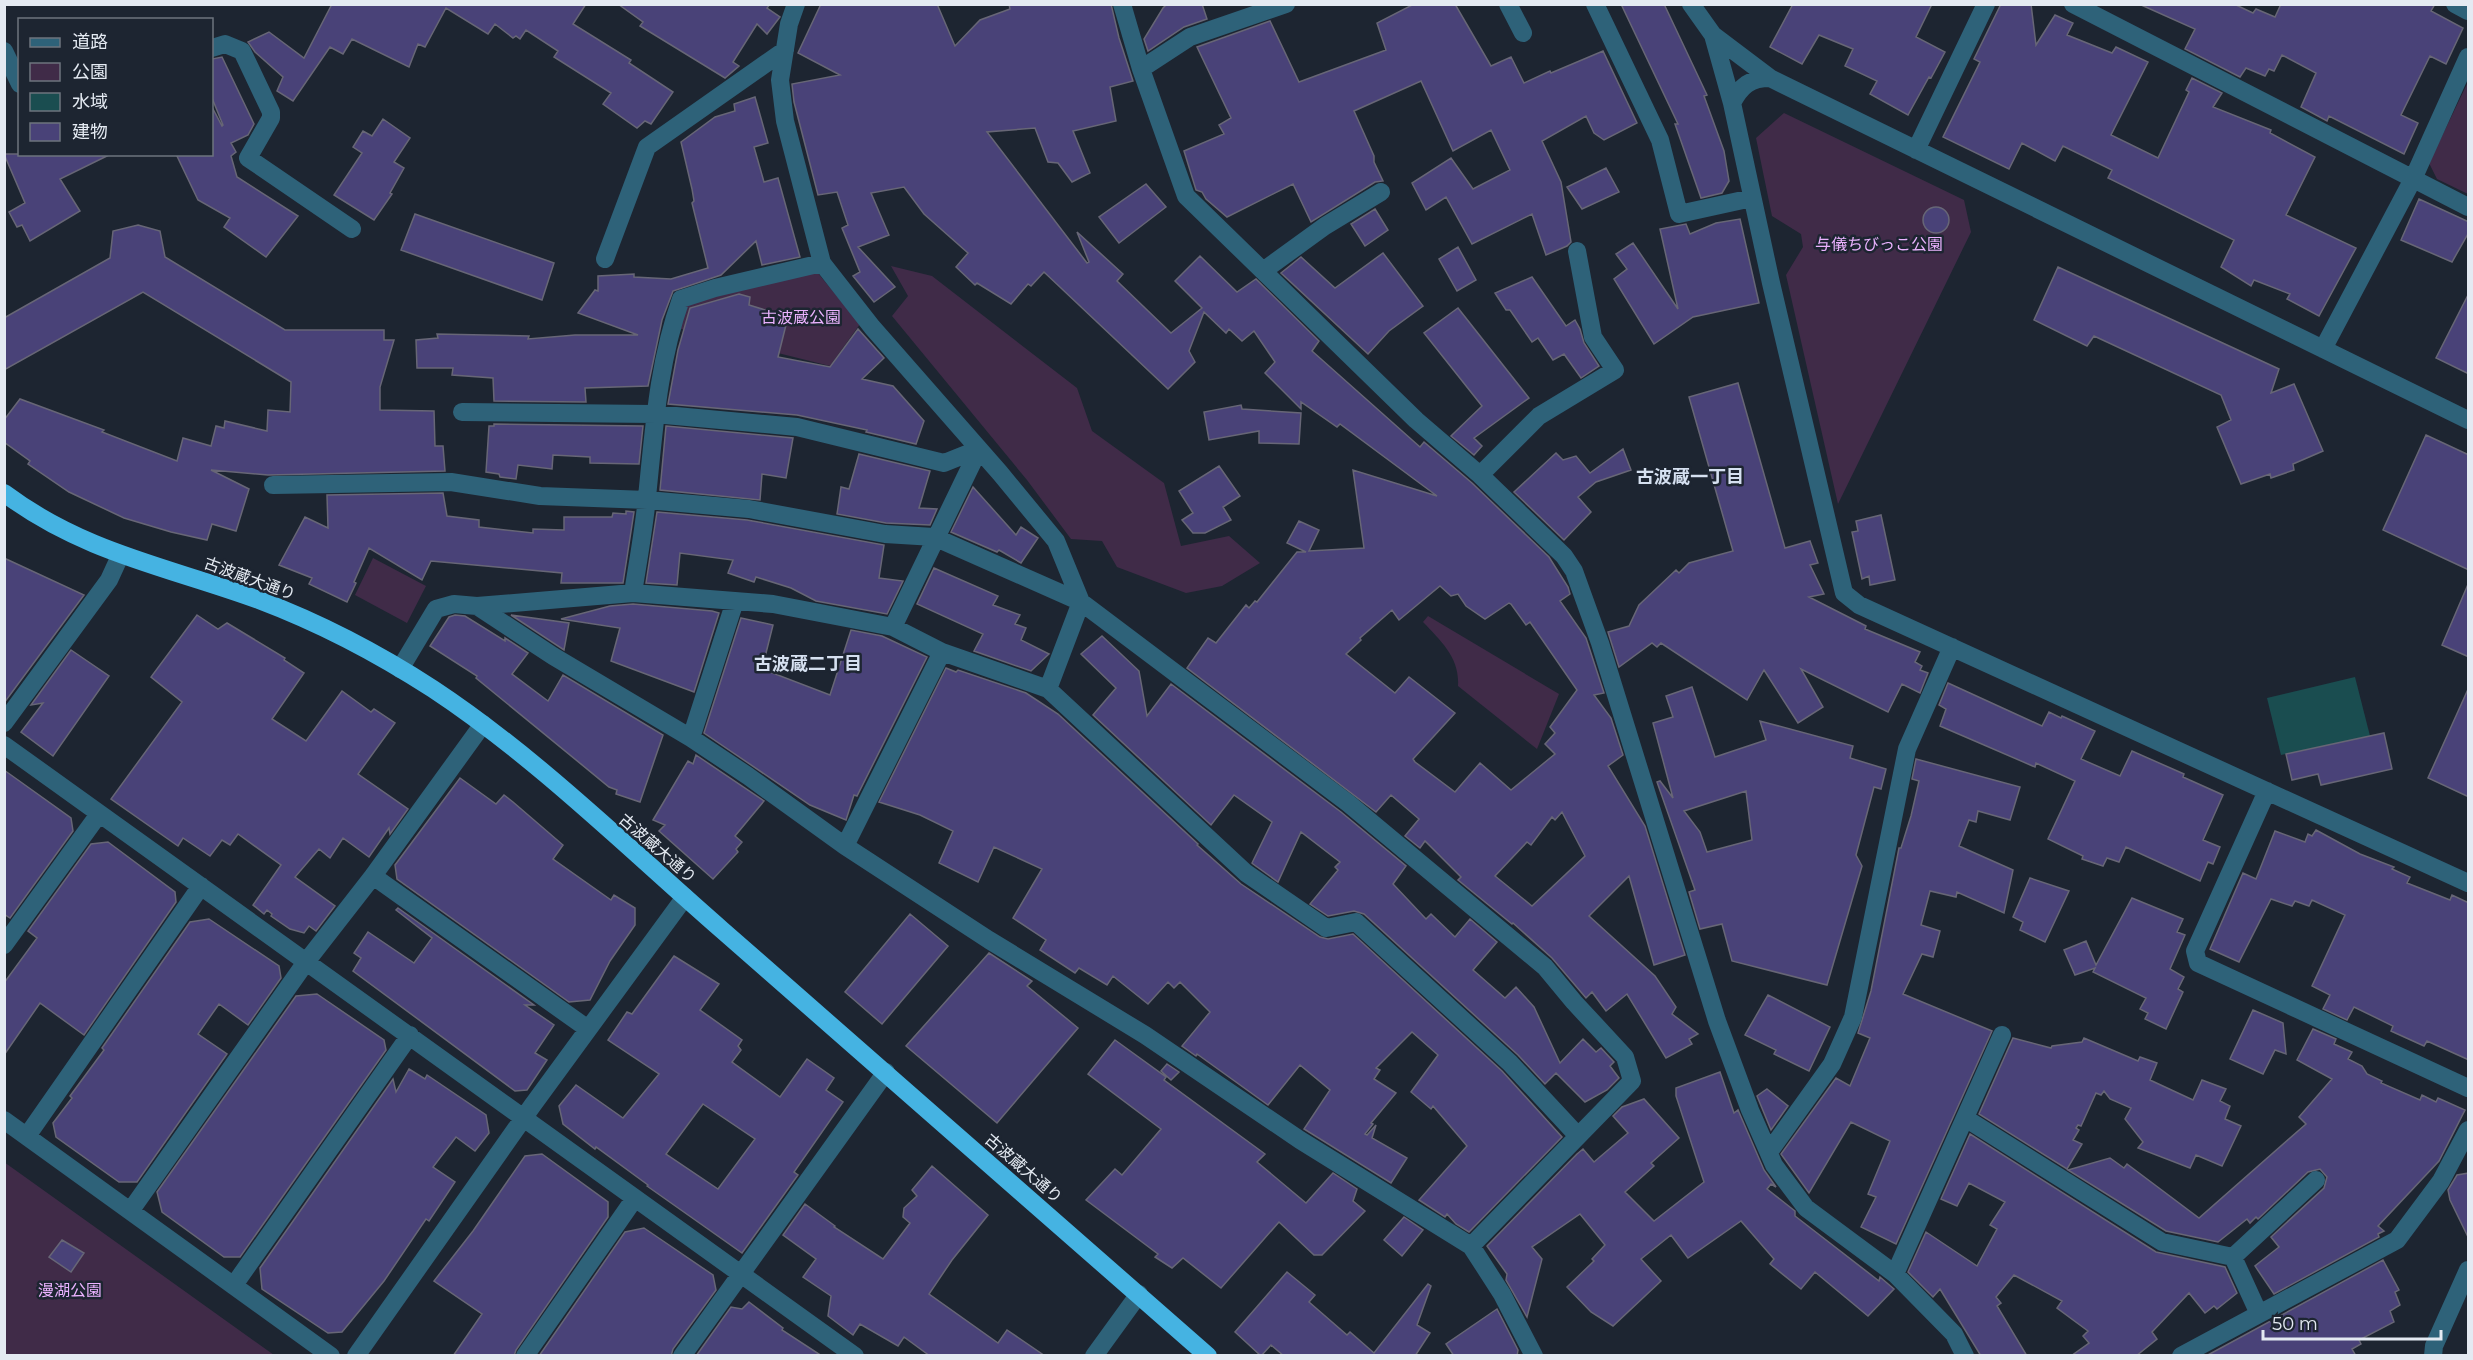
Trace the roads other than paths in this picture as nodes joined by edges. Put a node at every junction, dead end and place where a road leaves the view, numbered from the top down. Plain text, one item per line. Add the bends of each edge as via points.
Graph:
1 (796, 4) edge
2 (1122, 4) edge
3 (1286, 4) edge
4 (1508, 4) edge
5 (1596, 4) edge
6 (1691, 4) edge
7 (1986, 4) edge
8 (2073, 4) edge
9 (2455, 4) edge
10 (2469, 11) edge
11 (1523, 33) dead end
12 (1713, 35) junction
13 (213, 48) edge
14 (785, 50) junction
15 (4, 51) edge
16 (2469, 57) edge
17 (1140, 69) junction
18 (1770, 78) junction
19 (18, 80) edge
20 (1732, 103) junction
21 (1916, 150) junction
22 (2413, 179) junction
23 (1381, 192) dead end
24 (1752, 198) junction
25 (2469, 207) edge
26 (352, 229) dead end
27 (1576, 251) dead end
28 (605, 260) dead end
29 (822, 263) junction
30 (1263, 270) junction
31 (2323, 349) junction
32 (462, 412) dead end
33 (654, 414) junction
34 (2469, 420) edge
35 (979, 449) junction
36 (1480, 475) junction
37 (273, 485) dead end
38 (4, 493) edge
39 (647, 500) junction
40 (934, 537) junction
41 (120, 556) junction
42 (633, 593) junction
43 (735, 601) junction
44 (1081, 602) junction
45 (477, 606) junction
46 (893, 627) junction
47 (1952, 647) junction
48 (942, 652) junction
49 (400, 669) junction
50 (1048, 689) junction
51 (4, 723) edge
52 (483, 724) junction
53 (691, 738) junction
54 (4, 745) edge
55 (2267, 791) junction
56 (99, 814) junction
57 (845, 846) junction
58 (373, 876) junction
59 (2469, 883) edge
60 (201, 886) junction
61 (685, 897) junction
62 (4, 945) edge
63 (306, 962) junction
64 (588, 1029) junction
65 (410, 1035) junction
66 (2002, 1035) dead end
67 (885, 1072) junction
68 (2469, 1088) edge
69 (524, 1117) junction
70 (1965, 1118) junction
71 (4, 1120) edge
72 (2469, 1130) edge
73 (27, 1136) junction
74 (1578, 1136) junction
75 (1769, 1152) junction
76 (2316, 1180) dead end
77 (635, 1198) junction
78 (131, 1210) junction
79 (1471, 1246) junction
80 (2234, 1257) junction
81 (2469, 1270) edge
82 (740, 1274) junction
83 (1894, 1274) junction
84 (234, 1285) junction
85 (1139, 1294) junction
86 (2259, 1314) junction
87 (846, 1353) edge
88 (331, 1356) edge
89 (356, 1356) edge
90 (525, 1356) edge
91 (682, 1356) edge
92 (1094, 1356) edge
93 (1208, 1356) edge
94 (1534, 1356) edge
95 (1965, 1356) edge
96 (2181, 1356) edge
97 (2433, 1356) edge

1 - 14 street
2 - 17 street
3 - 17 street via 1190,37
4 - 11 street
5 - 24 street via 1660,140 1679,214
6 - 12 street
7 - 21 street
8 - 22 street
9 - 10 street
12 - 18 street
12 - 20 street
13 - 26 street via 225,44 242,51 271,112 270,123 248,158
14 - 28 street via 647,147
14 - 29 street via 780,81 785,121
15 - 19 street
16 - 22 street
17 - 30 street via 1186,196
18 - 20 street via 1749,81
18 - 21 street
20 - 24 street
21 - 31 street
22 - 25 street
22 - 31 street
23 - 30 street
24 - 47 street via 1844,593 1859,605
27 - 36 street via 1593,337 1615,370 1539,416
29 - 33 street via 681,299 671,327
29 - 35 street via 872,327
30 - 36 street via 1416,420
31 - 34 street
32 - 33 street
33 - 35 street via 797,427 944,463
33 - 39 street
35 - 40 street
35 - 44 street via 1056,541
36 - 75 street via 1564,556 1574,571 1717,1021
37 - 39 street via 451,482 540,496
38 - 41 highway, 古波蔵大通り via 60,528
39 - 40 street via 749,509 885,534
39 - 42 street
40 - 44 street
40 - 46 street
41 - 49 highway, 古波蔵大通り via 262,601 332,632
41 - 51 street via 109,580
42 - 43 street
42 - 45 street
43 - 46 street via 773,604
43 - 53 street
44 - 50 street
44 - 74 street via 1347,803 1545,967 1625,1058 1632,1081
45 - 49 street via 454,604 436,609
45 - 53 street via 553,657
46 - 48 street
47 - 55 street
47 - 75 street via 1907,749 1853,1017 1832,1064
48 - 50 street
48 - 57 street
49 - 52 highway, 古波蔵大通り
50 - 74 street via 1246,873 1326,928 1356,922 1510,1063
52 - 58 street
52 - 61 highway, 古波蔵大通り
53 - 57 street
54 - 56 street
55 - 59 street
55 - 68 street via 2195,951 2198,963
56 - 60 street
56 - 62 street
57 - 79 street
58 - 63 street
58 - 64 street
60 - 63 street
60 - 73 street
61 - 64 street
61 - 67 highway, 古波蔵大通り
63 - 65 street
63 - 78 street
64 - 69 street
65 - 69 street
65 - 84 street
66 - 70 street
67 - 82 street
67 - 85 highway, 古波蔵大通り
69 - 77 street
69 - 89 street
70 - 80 street via 2162,1242
70 - 83 street
71 - 73 street
72 - 86 street via 2441,1181 2397,1240
73 - 78 street
74 - 79 street
75 - 83 street via 1774,1166 1806,1208
76 - 80 street
77 - 82 street
77 - 90 street
78 - 84 street
79 - 94 street via 1502,1294
80 - 86 street
81 - 97 street
82 - 87 street
82 - 91 street
83 - 95 street via 1954,1334
84 - 88 street
85 - 92 street
85 - 93 highway, 古波蔵大通り
86 - 96 street

